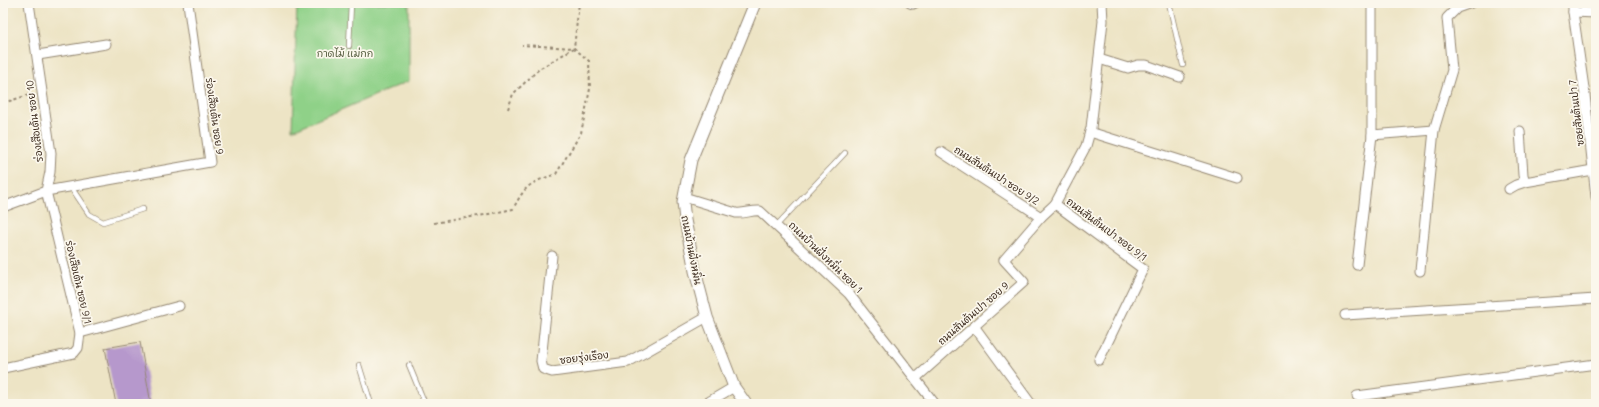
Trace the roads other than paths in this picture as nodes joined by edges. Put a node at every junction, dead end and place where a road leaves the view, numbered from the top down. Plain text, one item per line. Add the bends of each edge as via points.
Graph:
1 (29, 3) edge
2 (188, 3) edge
3 (351, 3) edge
4 (755, 3) edge
5 (910, 3) edge
6 (915, 3) edge
7 (1102, 3) edge
8 (1168, 3) edge
9 (1372, 3) edge
10 (1471, 3) edge
11 (1573, 8) edge
12 (1596, 12) edge
13 (106, 44) dead end
14 (349, 46) dead end
15 (38, 55) junction
16 (1099, 59) junction
17 (1183, 65) dead end
18 (1180, 77) dead end
19 (1434, 130) junction
20 (1520, 131) dead end
21 (1090, 132) junction
22 (1372, 135) junction
23 (941, 152) dead end
24 (846, 153) dead end
25 (1593, 170) junction
26 (1237, 178) dead end
27 (1525, 182) junction
28 (71, 187) junction
29 (1509, 189) dead end
30 (46, 191) junction
31 (684, 197) junction
32 (1596, 197) edge
33 (1055, 204) junction
34 (3, 207) edge
35 (143, 210) dead end
36 (1041, 217) junction
37 (777, 225) junction
38 (552, 256) dead end
39 (1357, 265) dead end
40 (1420, 271) dead end
41 (1596, 299) edge
42 (179, 306) dead end
43 (1345, 315) dead end
44 (707, 317) junction
45 (974, 326) junction
46 (80, 333) junction
47 (1099, 360) dead end
48 (409, 364) dead end
49 (1596, 364) edge
50 (359, 365) dead end
51 (3, 368) edge
52 (916, 378) junction
53 (734, 387) junction
54 (1357, 396) dead end
55 (371, 404) edge
56 (425, 404) edge
57 (705, 404) edge
58 (746, 404) edge
59 (935, 404) edge
60 (1032, 404) edge

1 - 15 street, ร่องเสือเต้น ซอย 10
2 - 28 street, ร่องเสือเต้น ซอย 9 via 210,162
3 - 14 lane
4 - 31 street, ถนนบ้านฝั่งหมิ่น via 691,160
5 - 6 street
7 - 16 street, ถนนสันต้นเปา ซอย 9
8 - 17 lane
9 - 22 street
10 - 19 street via 1457,8 1447,18 1452,70
11 - 12 street
11 - 25 street, ซอยสันต้นเปา 7
13 - 15 street
15 - 30 street, ร่องเสือเต้น ซอย 10 via 51,153
16 - 18 street via 1128,68 1146,66
16 - 21 street, ถนนสันต้นเปา ซอย 9
19 - 22 street
19 - 40 street
20 - 27 street
21 - 26 street
21 - 33 street, ถนนสันต้นเปา ซอย 9 via 1086,146
22 - 39 street
23 - 36 street, ถนนสันต้นเปา ซอย 9/2
24 - 37 lane
25 - 27 street
25 - 32 street, ซอยสันต้นเปา 7
27 - 29 street
28 - 30 street, ร่องเสือเต้น ซอย 9
28 - 35 lane via 89,214 103,222
30 - 34 street
30 - 46 street, ร่องเสือเต้น ซอย 9/1
31 - 37 street, ถนนบ้านฝั่งหมิ่น ซอย 1 via 736,213 760,211
31 - 44 street, ถนนบ้านฝั่งหมิ่น via 685,220
33 - 36 street, ถนนสันต้นเปา ซอย 9
33 - 47 street, ถนนสันต้นเปา ซอย 9/1 via 1143,269
36 - 45 street, ถนนสันต้นเปา ซอย 9 via 1004,260 1024,282
37 - 52 street, ถนนบ้านฝั่งหมิ่น ซอย 1 via 849,294
38 - 44 street, ซอยรุ่งเรือง via 541,362 546,371 628,362
41 - 43 street
42 - 46 street
44 - 53 street, ถนนบ้านฝั่งหมิ่น
45 - 52 street, ถนนสันต้นเปา ซอย 9
45 - 60 street
46 - 51 street, ร่องเสือเต้น ซอย 9/1 via 78,348 74,353
48 - 56 lane
49 - 54 street
50 - 55 lane
52 - 59 street, ถนนบ้านฝั่งหมิ่น ซอย 1
53 - 57 street
53 - 58 street, ถนนบ้านฝั่งหมิ่น

